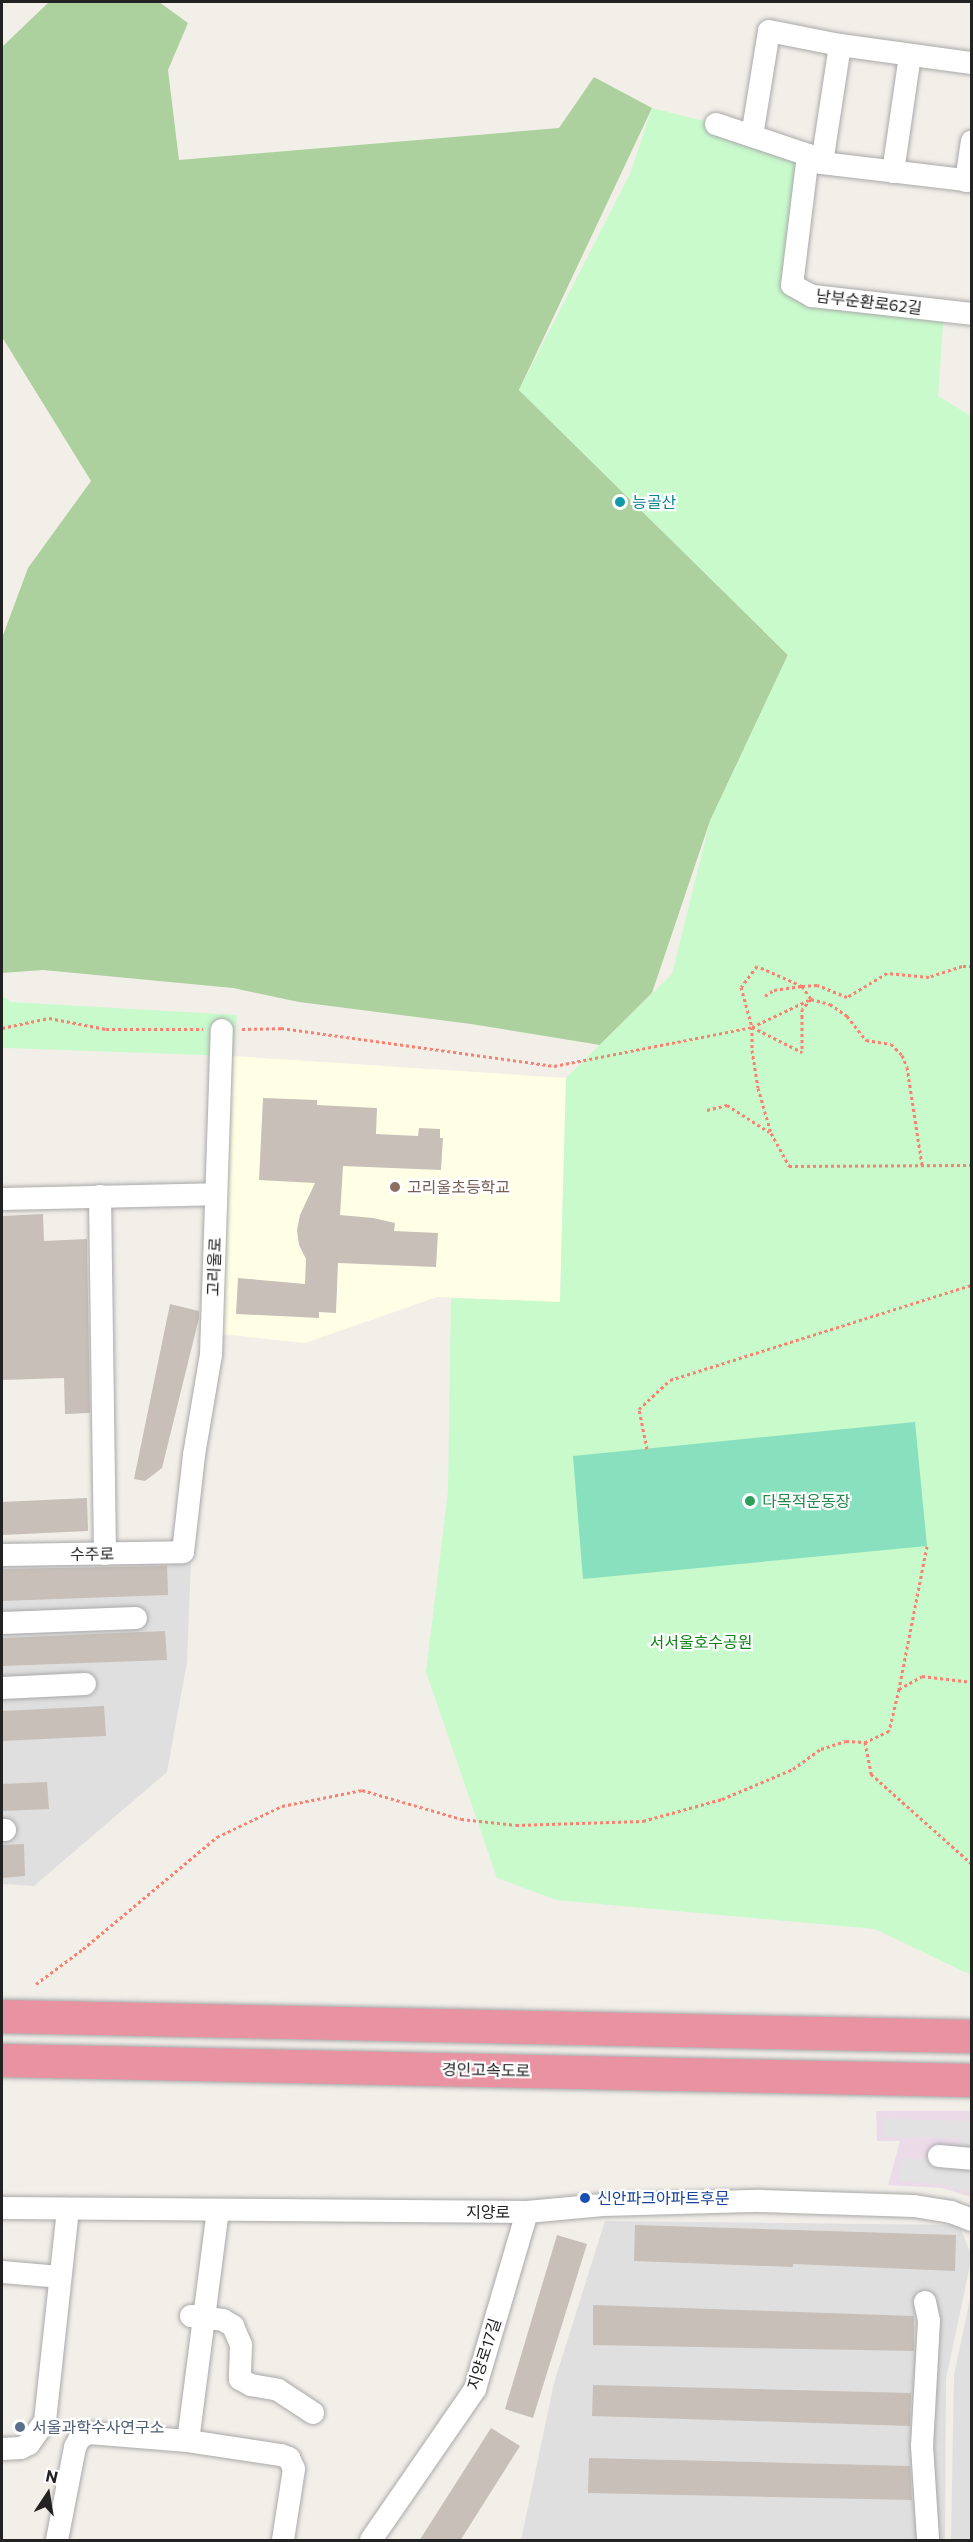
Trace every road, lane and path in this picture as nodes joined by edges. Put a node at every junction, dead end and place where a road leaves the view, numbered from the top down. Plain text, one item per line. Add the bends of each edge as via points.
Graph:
1 (840, 45) junction
2 (910, 55) junction
3 (972, 63) edge
4 (716, 124) dead end
5 (752, 136) junction
6 (972, 141) edge
7 (815, 159) junction
8 (893, 172) junction
9 (969, 181) edge
10 (972, 314) edge
11 (972, 966) edge
12 (802, 986) junction
13 (765, 996) dead end
14 (811, 999) junction
15 (752, 1027) junction
16 (2, 1028) edge
17 (222, 1030) junction
18 (707, 1110) dead end
19 (771, 1133) junction
20 (922, 1166) junction
21 (972, 1166) edge
22 (216, 1194) junction
23 (100, 1196) junction
24 (2, 1199) edge
25 (972, 1285) edge
26 (647, 1449) dead end
27 (927, 1546) dead end
28 (183, 1552) joint
29 (105, 1554) junction
30 (2, 1555) edge
31 (136, 1618) dead end
32 (2, 1623) edge
33 (972, 1682) edge
34 (85, 1684) dead end
35 (2, 1688) edge
36 (899, 1689) junction
37 (865, 1742) junction
38 (972, 1864) edge
39 (36, 1984) dead end
40 (2, 2016) edge
41 (972, 2036) edge
42 (2, 2060) edge
43 (972, 2080) edge
44 (939, 2156) dead end
45 (972, 2159) edge
46 (2, 2208) edge
47 (68, 2209) junction
48 (210, 2211) junction
49 (527, 2212) junction
50 (972, 2220) edge
51 (2, 2272) edge
52 (60, 2277) junction
53 (925, 2302) dead end
54 (197, 2317) junction
55 (313, 2413) dead end
56 (181, 2440) junction
57 (2, 2449) edge
58 (57, 2541) edge
59 (284, 2541) edge
60 (371, 2541) edge
61 (928, 2541) edge

1 - 2 street
1 - 5 street via 769,31
1 - 7 street
2 - 3 street
2 - 8 street
4 - 5 street
5 - 7 street
6 - 9 street
7 - 8 street
7 - 10 street, 남부순환로62길 via 792,285 812,296
8 - 9 street
11 - 12 path via 929,977 887,973 847,997 817,985
12 - 13 path via 774,990
12 - 14 path
12 - 15 path via 757,966 741,987
14 - 15 path
14 - 15 path via 802,1010 802,1052
14 - 20 path via 830,1004 847,1016 866,1040 891,1044 902,1055
15 - 17 path via 554,1066 281,1028
15 - 19 path via 758,1088
16 - 17 path via 49,1018 106,1029
17 - 22 street, 고리울로
18 - 19 path via 727,1105
19 - 20 path via 789,1166
20 - 21 path
22 - 23 street
22 - 28 street, 고리울로 via 211,1355
23 - 24 street
23 - 29 street
25 - 26 path via 670,1380 639,1408
27 - 36 path
28 - 29 street, 수주로
29 - 30 street, 수주로
31 - 32 street
33 - 36 path via 922,1676
34 - 35 street
36 - 37 path via 889,1731
37 - 38 path via 872,1774
37 - 39 path via 846,1741 821,1749 793,1769 722,1799 643,1821 516,1825 461,1819 362,1790 282,1806 217,1838
40 - 41 highway
42 - 43 highway, 경인고속도로
44 - 45 street
46 - 47 street, 지양로
47 - 48 street, 지양로
47 - 52 street
48 - 49 street, 지양로
48 - 54 street
49 - 50 street, 지양로 via 603,2205 761,2201 914,2206
49 - 60 street, 지양로17길 via 475,2389
51 - 52 street
52 - 57 street via 45,2421 29,2444
53 - 61 street via 929,2321 922,2446
54 - 55 street via 223,2320 239,2333 240,2379 278,2390
54 - 56 street
56 - 58 street via 88,2433 80,2438 73,2455
56 - 59 street via 281,2455 292,2462

